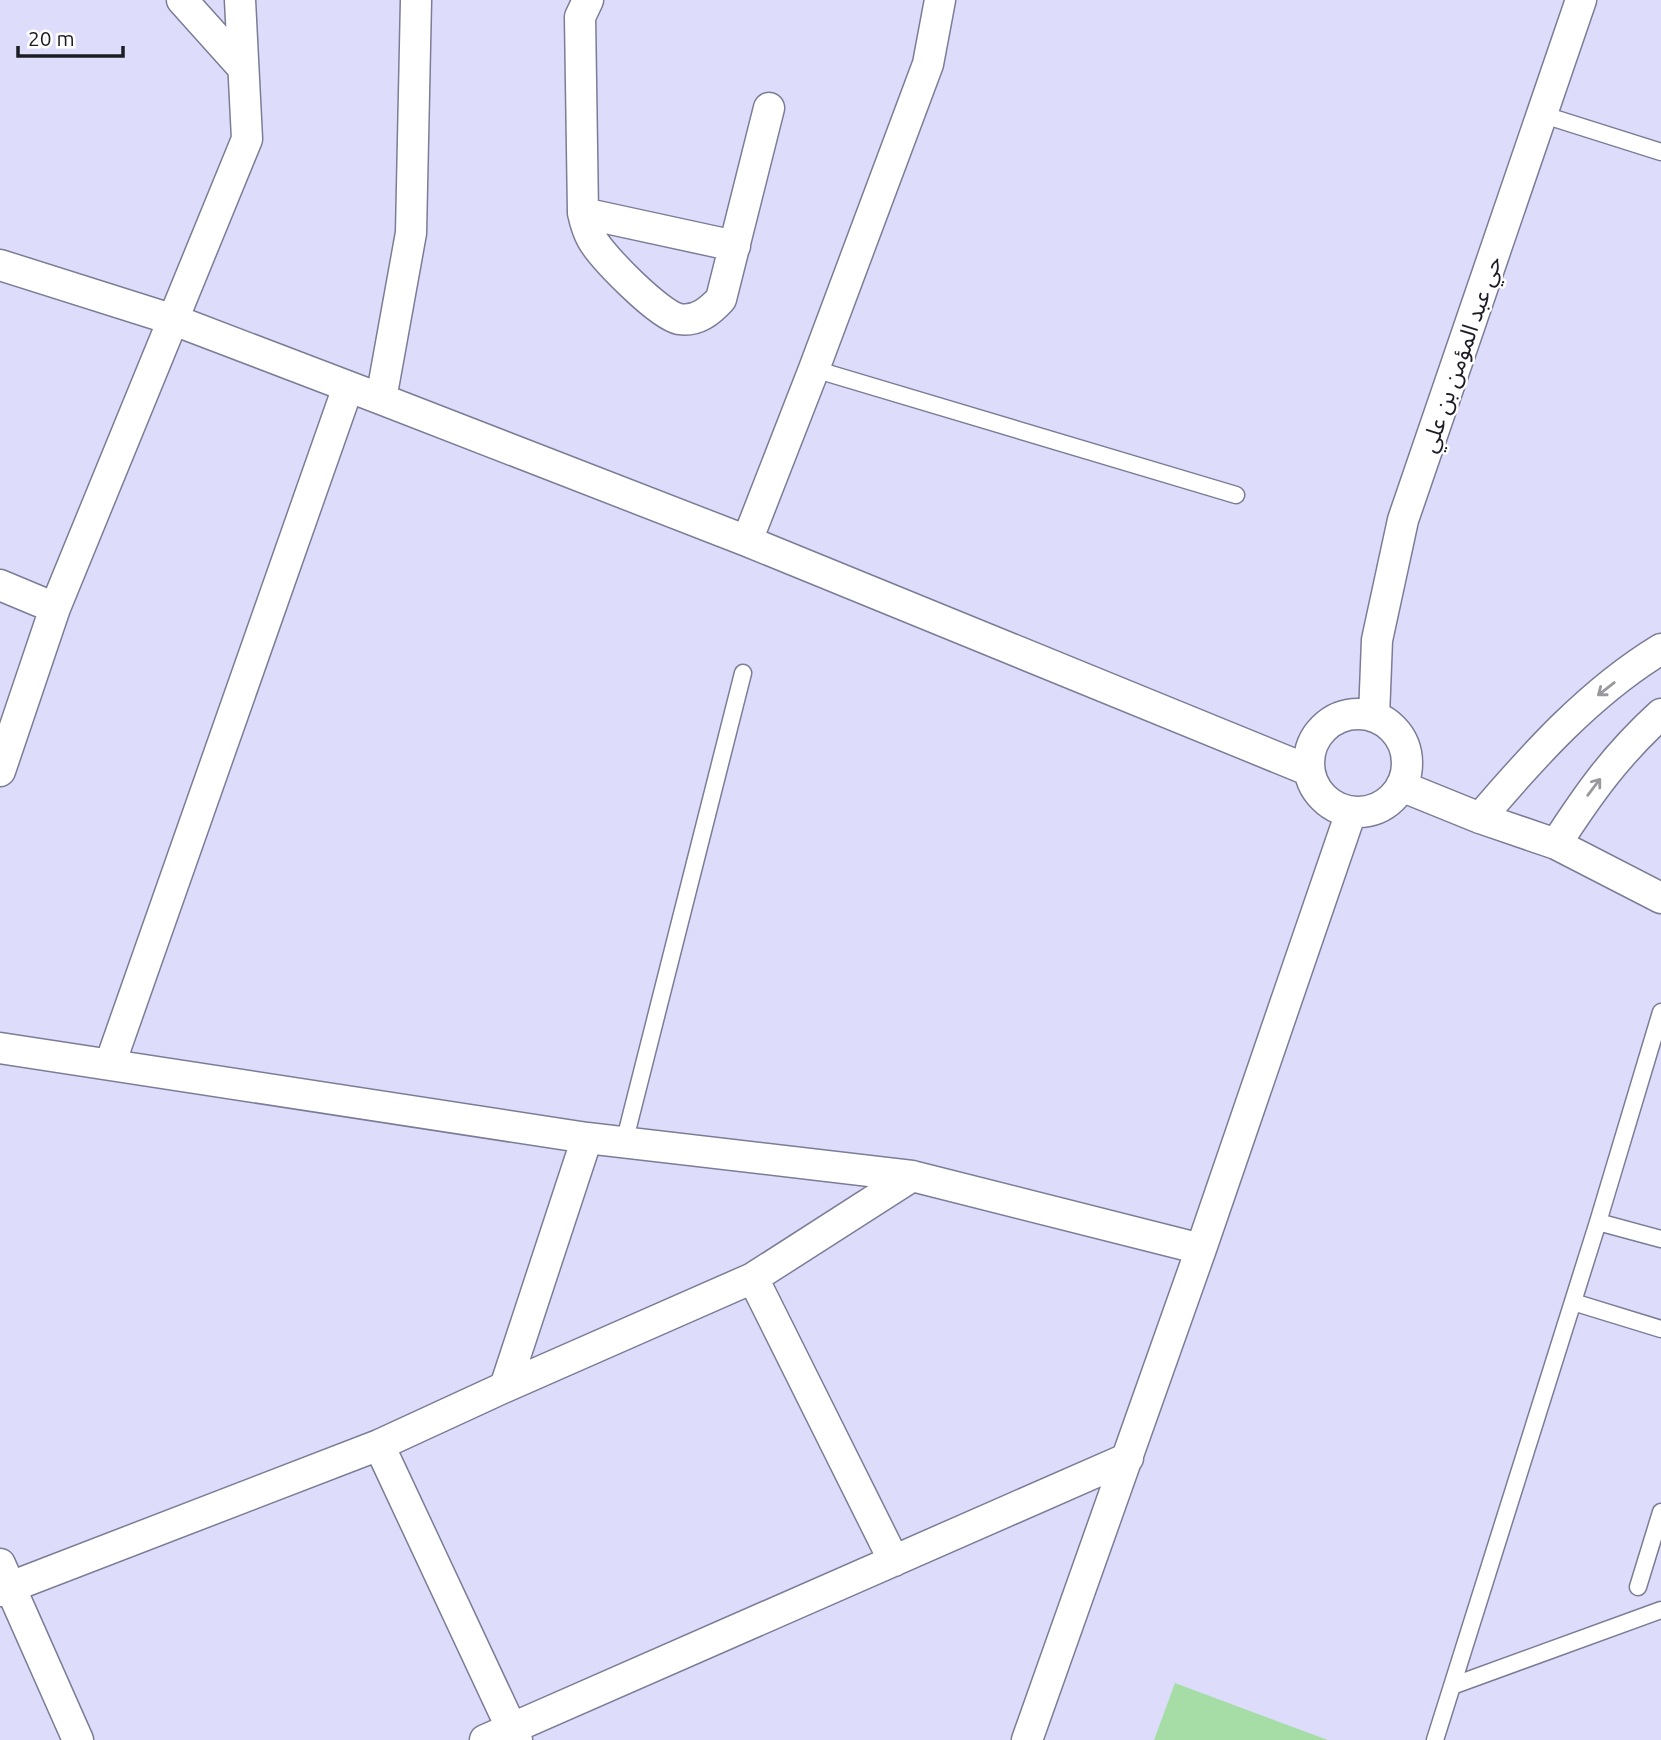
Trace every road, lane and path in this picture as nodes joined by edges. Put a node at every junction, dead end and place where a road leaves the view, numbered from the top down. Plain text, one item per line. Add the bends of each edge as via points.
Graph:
1 (182, 0) edge
2 (240, 0) edge
3 (416, 0) edge
4 (587, 0) edge
5 (940, 0) edge
6 (1581, 0) edge
7 (243, 68) junction
8 (769, 108) dead end
9 (1544, 115) junction
10 (1661, 152) edge
11 (583, 213) junction
12 (735, 246) junction
13 (0, 265) edge
14 (174, 320) junction
15 (814, 369) junction
16 (348, 387) junction
17 (381, 399) junction
18 (1236, 495) dead end
19 (747, 541) junction
20 (0, 585) edge
21 (55, 608) junction
22 (1661, 649) edge
23 (743, 673) dead end
24 (1661, 714) edge
25 (1374, 716) junction
26 (8, 721) edge
27 (1308, 770) junction
28 (0, 771) edge
29 (1401, 786) junction
30 (1351, 812) junction
31 (1480, 818) junction
32 (1556, 844) junction
33 (1661, 898) edge
34 (1661, 1012) edge
35 (0, 1048) edge
36 (110, 1064) junction
37 (587, 1138) junction
38 (624, 1143) junction
39 (912, 1176) junction
40 (1598, 1222) junction
41 (1661, 1239) edge
42 (1201, 1249) junction
43 (753, 1278) junction
44 (1573, 1301) junction
45 (1661, 1329) edge
46 (505, 1387) junction
47 (379, 1445) junction
48 (1128, 1458) junction
49 (1661, 1512) edge
50 (894, 1561) junction
51 (3, 1581) edge
52 (1638, 1587) dead end
53 (1661, 1610) edge
54 (1452, 1686) junction
55 (515, 1734) edge
56 (78, 1740) edge
57 (485, 1740) edge
58 (1027, 1740) edge
59 (1435, 1740) edge

1 - 7 street
2 - 7 street
3 - 17 street via 411,233
4 - 11 street via 580,17
5 - 15 street via 928,64
6 - 9 street, حي عبد المؤمن بن علي
7 - 14 street via 247,139
8 - 12 street
9 - 10 lane
9 - 25 street, حي عبد المؤمن بن علي via 1403,520 1377,640
11 - 12 street
11 - 12 street via 601,253 663,313 679,319 708,313 721,299
13 - 14 street
14 - 16 street
14 - 21 street
15 - 18 lane
15 - 19 street
16 - 17 street
16 - 36 street
17 - 19 street
19 - 27 street
20 - 21 street
21 - 26 street
22 -> 31 street via 1590,702 1532,757
23 - 38 lane
32 -> 24 street via 1590,790
25 - 27 street via 1341,716 1326,725 1315,737
25 - 29 street via 1400,737 1407,769
26 - 28 street
27 - 30 street via 1322,798
29 - 30 street via 1380,807
29 - 31 street
30 - 42 street
31 - 32 street
32 - 33 street
34 - 40 lane
35 - 36 street
36 - 37 street
37 - 38 street
37 - 46 street
38 - 39 street
39 - 42 street
39 - 43 street
40 - 41 lane
40 - 44 lane
42 - 48 street
43 - 46 street
43 - 50 street
44 - 45 lane
44 - 54 lane
46 - 47 street
47 - 51 street
47 - 55 street
48 - 50 street
48 - 58 street
49 - 52 lane
50 - 55 street
51 - 56 street
53 - 54 lane
54 - 59 lane
55 - 57 street

